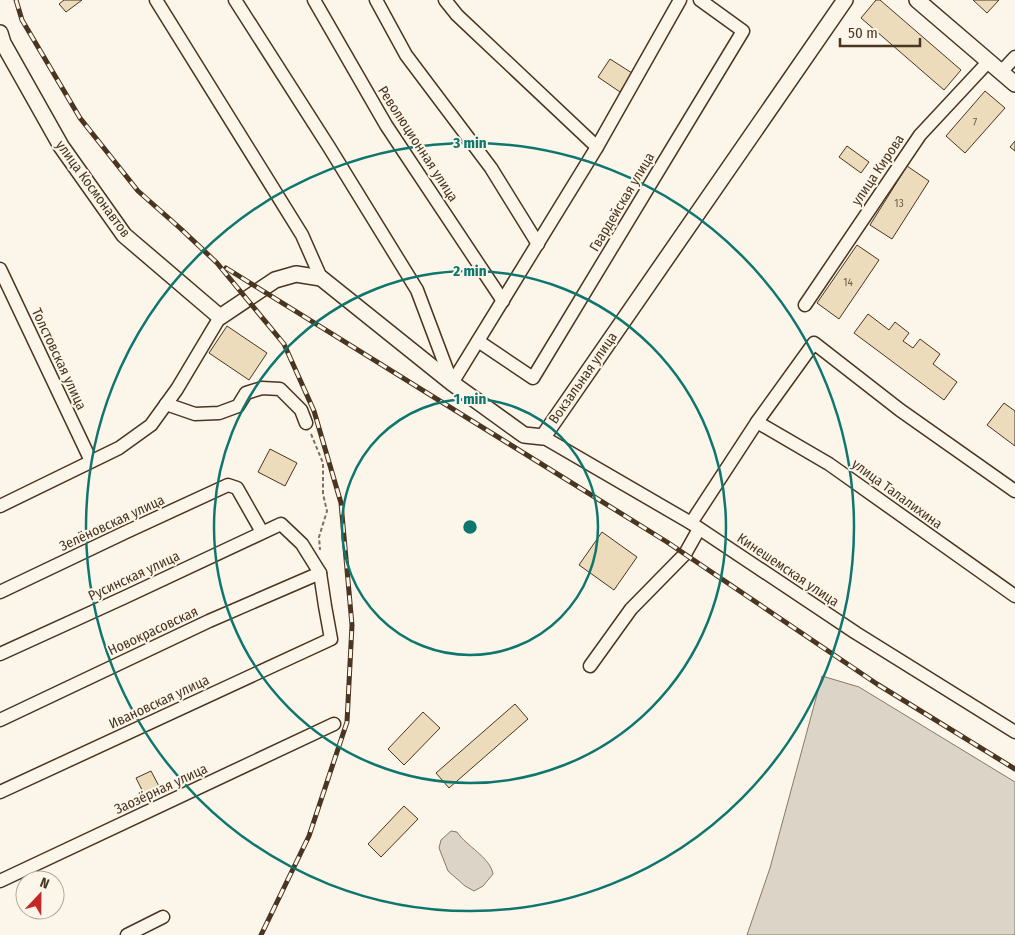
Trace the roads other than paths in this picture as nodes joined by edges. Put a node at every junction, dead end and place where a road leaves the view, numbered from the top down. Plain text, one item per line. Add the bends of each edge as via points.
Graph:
1 (156, 0) edge
2 (235, 0) edge
3 (314, 0) edge
4 (376, 0) edge
5 (445, 0) edge
6 (680, 0) edge
7 (700, 0) edge
8 (845, 0) edge
9 (917, 0) edge
10 (0, 33) edge
11 (1015, 57) edge
12 (989, 61) junction
13 (1001, 72) junction
14 (1015, 84) edge
15 (597, 147) junction
16 (538, 244) junction
17 (0, 270) edge
18 (321, 278) junction
19 (503, 301) junction
20 (805, 305) dead end
21 (220, 317) junction
22 (478, 342) junction
23 (452, 383) junction
24 (166, 404) junction
25 (757, 422) junction
26 (306, 423) road end
27 (542, 437) junction
28 (91, 462) junction
29 (1015, 491) edge
30 (0, 506) edge
31 (695, 526) junction
32 (262, 532) junction
33 (320, 573) junction
34 (0, 592) edge
35 (1015, 596) edge
36 (0, 654) edge
37 (590, 666) dead end
38 (0, 720) edge
39 (334, 724) dead end
40 (1015, 732) edge
41 (0, 792) edge
42 (0, 881) edge
43 (163, 917) dead end
44 (127, 935) edge

1 - 18 street via 302,235
2 - 23 street via 417,290
3 - 19 street, Революционная улица via 386,125
4 - 16 street via 406,55 491,168
5 - 15 street
6 - 15 street
7 - 22 street, Гвардейская улица via 743,30 533,378
8 - 27 main road, Вокзальная улица
9 - 12 main road
10 - 21 main road, улица Космонавтов via 61,146 124,235
11 - 13 street
12 - 13 main road
12 - 20 street, улица Кирова via 920,135
13 - 14 main road
15 - 16 street
16 - 19 street
17 - 28 street, Толстовская улица
18 - 21 main road, Вокзальная улица via 296,274 275,280
18 - 23 main road, Вокзальная улица
19 - 22 street
21 - 24 street
22 - 23 street
23 - 27 main road, Вокзальная улица via 524,436
24 - 26 street via 195,414 219,413 238,406 246,393 262,388 280,389 301,410
24 - 28 street via 151,425 119,448
25 - 29 street via 814,343 900,410
25 - 31 street
25 - 35 street, улица Талалихина via 829,464
27 - 31 street, Кинешемская улица
28 - 30 street
31 - 37 street via 685,554 632,609
31 - 40 street, Кинешемская улица via 856,633
32 - 33 street, Русинская улица via 281,524 302,544
32 - 34 street, Зелёновская улица via 237,488 228,485
32 - 36 street, Русинская улица
33 - 38 street, Новокрасовская via 209,621
33 - 41 street, Ивановская улица via 332,639
39 - 42 street, Заозёрная улица
43 - 44 street

